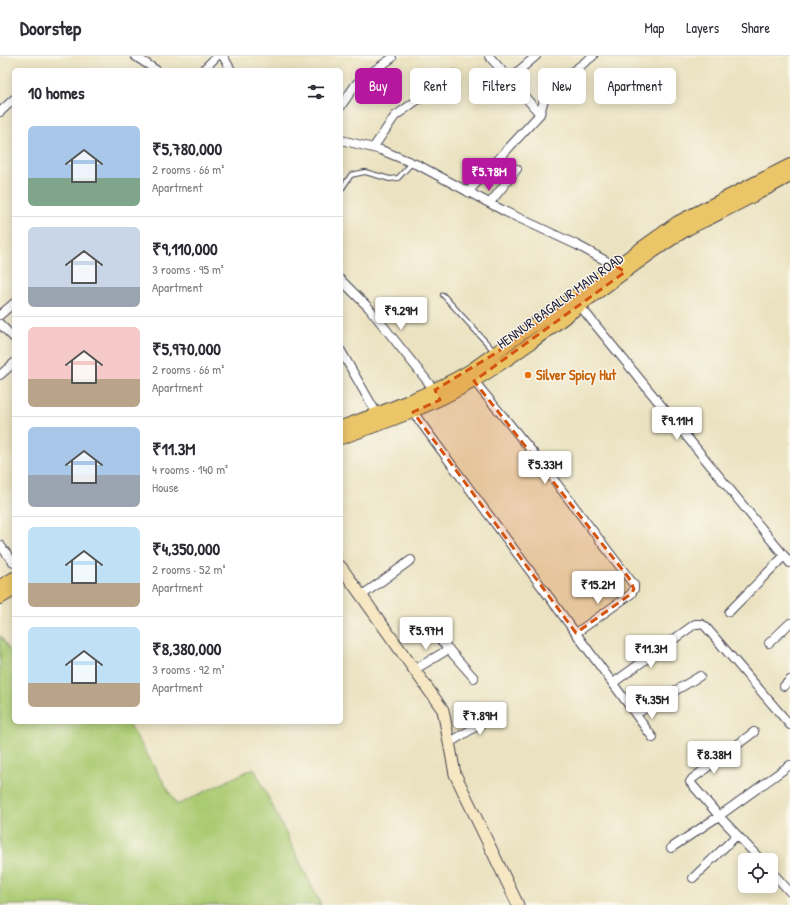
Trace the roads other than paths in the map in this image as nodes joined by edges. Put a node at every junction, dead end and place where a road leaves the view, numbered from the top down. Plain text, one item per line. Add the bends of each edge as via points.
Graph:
1 (135, 56) edge
2 (217, 56) edge
3 (223, 56) edge
4 (489, 56) edge
5 (536, 56) edge
6 (593, 56) edge
7 (392, 58) dead end
8 (153, 68) edge
9 (205, 68) edge
10 (230, 68) edge
11 (499, 68) edge
12 (522, 68) edge
13 (12, 101) edge
14 (343, 103) edge
15 (530, 103) edge
16 (412, 104) edge
17 (0, 112) edge
18 (540, 114) junction
19 (343, 140) edge
20 (373, 148) junction
21 (412, 163) junction
22 (517, 169) dead end
23 (790, 169) edge
24 (343, 187) edge
25 (468, 192) junction
26 (490, 203) junction
27 (620, 269) junction
28 (343, 282) edge
29 (443, 296) dead end
30 (12, 305) edge
31 (580, 306) junction
32 (0, 315) edge
33 (0, 324) edge
34 (12, 336) edge
35 (496, 353) junction
36 (343, 354) edge
37 (12, 365) edge
38 (0, 375) edge
39 (474, 381) junction
40 (437, 395) junction
41 (414, 412) junction
42 (377, 414) junction
43 (343, 426) edge
44 (343, 437) edge
45 (0, 545) edge
46 (784, 556) junction
47 (12, 560) edge
48 (411, 560) dead end
49 (790, 563) edge
50 (343, 570) edge
51 (12, 579) edge
52 (0, 586) edge
53 (12, 591) edge
54 (361, 596) junction
55 (0, 598) edge
56 (729, 612) dead end
57 (790, 623) edge
58 (429, 627) dead end
59 (576, 633) junction
60 (769, 643) dead end
61 (449, 649) junction
62 (414, 670) junction
63 (700, 676) dead end
64 (474, 678) dead end
65 (613, 684) junction
66 (500, 712) dead end
67 (636, 714) junction
68 (790, 725) edge
69 (754, 732) dead end
70 (653, 738) dead end
71 (449, 743) junction
72 (790, 764) edge
73 (719, 816) junction
74 (737, 835) junction
75 (671, 848) dead end
76 (754, 853) edge
77 (693, 878) dead end
78 (778, 879) edge
79 (790, 892) edge
80 (518, 905) edge

1 - 8 street
2 - 9 street
3 - 10 street
4 - 11 street
5 - 12 street
6 - 18 street via 551,88 545,96
7 - 14 street via 356,84
13 - 17 street
15 - 18 street
16 - 20 street via 395,116
18 - 25 street
19 - 20 street
20 - 21 street
21 - 24 lane via 398,178 390,179 365,172 352,175
21 - 25 street
22 - 26 street
23 - 27 main road, HENNUR BAGALUR MAIN ROAD via 678,222
25 - 26 street
26 - 27 street
27 - 31 main road, HENNUR BAGALUR MAIN ROAD
27 - 35 main road, HENNUR BAGALUR MAIN ROAD
28 - 40 street via 369,308
29 - 35 lane
30 - 32 street
31 - 39 main road, HENNUR BAGALUR MAIN ROAD
31 - 46 street
33 - 34 street
35 - 40 main road, HENNUR BAGALUR MAIN ROAD
36 - 42 street
37 - 38 street
39 - 40 main road, HENNUR BAGALUR MAIN ROAD
39 - 59 street via 535,455 634,585 631,594
40 - 41 main road, HENNUR BAGALUR MAIN ROAD
40 - 42 main road, HENNUR BAGALUR MAIN ROAD
41 - 44 main road, HENNUR BAGALUR MAIN ROAD
41 - 59 street
42 - 43 main road, HENNUR BAGALUR MAIN ROAD
45 - 47 street
46 - 49 street
46 - 56 street
48 - 54 street
50 - 54 street
51 - 52 main road
53 - 55 main road
54 - 62 street
57 - 60 street
58 - 61 street
59 - 65 street
61 - 62 street
61 - 64 street
62 - 71 street via 443,710
63 - 67 street
65 - 67 street
65 - 68 street via 695,624 701,624
66 - 71 street
67 - 70 street
69 - 73 street via 690,782
71 - 80 street via 455,774
72 - 73 street
73 - 74 street
73 - 75 street
74 - 76 street
74 - 77 street
78 - 79 street

